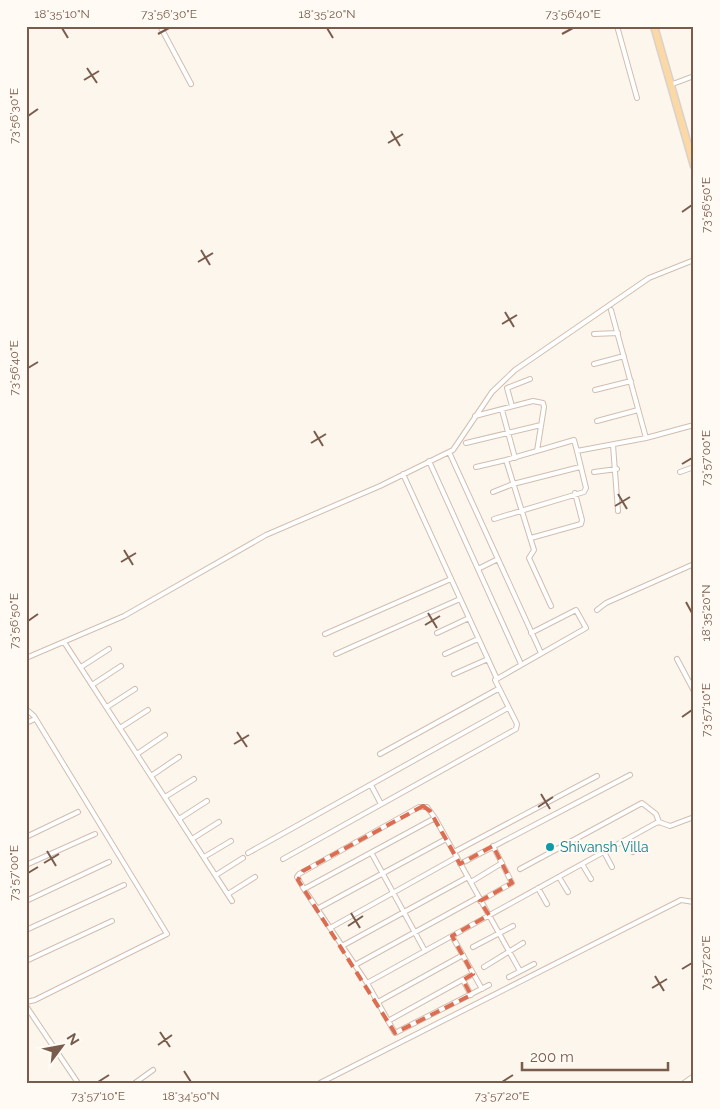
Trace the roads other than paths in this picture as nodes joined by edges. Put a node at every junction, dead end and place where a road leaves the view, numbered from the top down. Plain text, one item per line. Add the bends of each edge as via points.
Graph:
1 (160, 26) edge
2 (617, 26) edge
3 (654, 26) edge
4 (694, 76) edge
5 (192, 84) dead end
6 (670, 85) junction
7 (637, 98) dead end
8 (694, 166) edge
9 (694, 260) edge
10 (612, 310) dead end
11 (618, 333) junction
12 (594, 334) dead end
13 (624, 356) junction
14 (594, 364) dead end
15 (530, 379) dead end
16 (631, 381) junction
17 (595, 390) dead end
18 (512, 406) junction
19 (502, 410) junction
20 (638, 410) junction
21 (475, 416) junction
22 (597, 421) dead end
23 (541, 425) junction
24 (694, 425) edge
25 (508, 432) junction
26 (646, 438) junction
27 (466, 443) dead end
28 (613, 445) junction
29 (537, 451) junction
30 (577, 451) junction
31 (449, 452) junction
32 (515, 458) junction
33 (506, 460) junction
34 (429, 461) junction
35 (476, 467) dead end
36 (580, 467) junction
37 (694, 467) edge
38 (616, 469) junction
39 (594, 472) dead end
40 (680, 472) dead end
41 (403, 474) junction
42 (513, 484) junction
43 (493, 492) dead end
44 (575, 493) junction
45 (521, 509) junction
46 (618, 511) dead end
47 (494, 519) dead end
48 (531, 538) junction
49 (498, 560) junction
50 (694, 564) edge
51 (478, 568) junction
52 (451, 579) junction
53 (460, 599) junction
54 (551, 606) dead end
55 (597, 610) dead end
56 (469, 618) junction
57 (437, 633) dead end
58 (531, 633) junction
59 (325, 634) dead end
60 (478, 639) junction
61 (64, 642) junction
62 (109, 649) dead end
63 (541, 653) junction
64 (336, 654) dead end
65 (444, 654) dead end
66 (26, 658) edge
67 (488, 659) junction
68 (677, 660) dead end
69 (521, 664) junction
70 (121, 666) dead end
71 (81, 667) junction
72 (454, 674) dead end
73 (497, 679) junction
74 (92, 685) junction
75 (135, 689) dead end
76 (498, 689) junction
77 (694, 691) edge
78 (107, 707) junction
79 (508, 708) junction
80 (26, 709) edge
81 (148, 710) dead end
82 (35, 719) junction
83 (26, 723) edge
84 (120, 728) junction
85 (165, 735) dead end
86 (137, 754) junction
87 (380, 754) dead end
88 (179, 757) dead end
89 (630, 775) dead end
90 (151, 776) junction
91 (597, 776) dead end
92 (194, 779) dead end
93 (371, 785) junction
94 (165, 797) junction
95 (207, 801) dead end
96 (381, 804) junction
97 (78, 812) dead end
98 (694, 817) edge
99 (435, 818) junction
100 (180, 820) junction
101 (220, 822) dead end
102 (659, 822) junction
103 (95, 834) dead end
104 (26, 837) edge
105 (192, 839) junction
106 (446, 839) junction
107 (626, 840) junction
108 (231, 841) dead end
109 (493, 846) junction
110 (454, 852) junction
111 (604, 852) junction
112 (633, 852) dead end
113 (248, 853) dead end
114 (372, 854) junction
115 (204, 857) junction
116 (456, 857) junction
117 (243, 858) dead end
118 (283, 859) dead end
119 (109, 862) dead end
120 (502, 863) junction
121 (460, 864) junction
122 (582, 864) junction
123 (26, 865) edge
124 (612, 867) dead end
125 (520, 869) dead end
126 (383, 873) junction
127 (216, 875) junction
128 (255, 877) dead end
129 (468, 877) junction
130 (559, 877) junction
131 (590, 880) dead end
132 (470, 882) junction
133 (124, 885) dead end
134 (538, 888) junction
135 (304, 889) junction
136 (393, 892) junction
137 (568, 892) dead end
138 (228, 894) junction
139 (480, 899) junction
140 (26, 901) edge
141 (232, 901) dead end
142 (694, 902) edge
143 (547, 904) dead end
144 (317, 909) junction
145 (404, 912) junction
146 (489, 915) junction
147 (112, 921) dead end
148 (513, 926) dead end
149 (330, 928) junction
150 (26, 930) edge
151 (415, 932) junction
152 (499, 933) junction
153 (452, 936) junction
154 (523, 943) dead end
155 (342, 946) junction
156 (473, 947) dead end
157 (425, 951) junction
158 (508, 951) junction
159 (463, 955) junction
160 (26, 961) edge
161 (534, 964) dead end
162 (355, 965) junction
163 (484, 967) dead end
164 (520, 971) junction
165 (473, 974) junction
166 (509, 977) dead end
167 (463, 980) junction
168 (367, 983) junction
169 (489, 985) dead end
170 (482, 989) junction
171 (471, 995) junction
172 (378, 1002) junction
173 (26, 1004) edge
174 (388, 1021) junction
175 (153, 1070) dead end
176 (694, 1076) edge
177 (78, 1083) edge
178 (136, 1083) edge
179 (320, 1083) edge
180 (684, 1083) edge

1 - 5 street
2 - 7 street
3 - 6 main road
4 - 6 street
6 - 8 main road
9 - 21 street via 649,278 514,370 492,392
10 - 11 street
11 - 12 street
11 - 13 street
13 - 14 street
13 - 16 street
15 - 18 street via 506,388
16 - 17 street
16 - 20 street
18 - 19 street
18 - 23 street via 533,401 543,403
19 - 21 street
19 - 25 street
20 - 22 street
20 - 26 street
21 - 31 street via 460,442
23 - 25 street
23 - 29 street
24 - 26 street
25 - 27 street
25 - 32 street
26 - 28 street
28 - 30 street
28 - 38 street
29 - 30 street via 574,440
29 - 32 street
30 - 36 street
31 - 34 street
31 - 49 street
32 - 33 street
33 - 35 street
33 - 42 street
34 - 41 street
34 - 51 street
36 - 42 street
36 - 44 street via 586,491
37 - 40 street
38 - 39 street
38 - 46 street
41 - 52 street
41 - 61 street via 266,535 124,616
42 - 43 street
42 - 45 street
44 - 45 street
44 - 48 street via 581,524
45 - 47 street
45 - 48 street
48 - 54 street via 534,551 529,558
49 - 51 street
49 - 58 street
50 - 55 street
51 - 69 street
52 - 53 street
52 - 59 street
53 - 56 street
53 - 64 street
56 - 57 street
56 - 60 street
58 - 63 street
58 - 63 street via 573,610 579,612 585,630
60 - 65 street
60 - 67 street
61 - 66 street
61 - 71 street
62 - 71 street
63 - 69 street
67 - 72 street
67 - 73 street
68 - 77 street
69 - 73 street
70 - 74 street
71 - 74 street
73 - 76 street via 494,682
74 - 78 street
75 - 78 street
76 - 79 street
76 - 87 street
78 - 84 street
79 - 93 street
79 - 96 street via 517,724 516,729
80 - 82 street
81 - 84 street
82 - 83 street
82 - 173 street via 167,934
84 - 86 street
85 - 86 street
86 - 90 street
88 - 90 street
89 - 109 street
90 - 94 street
91 - 110 street
92 - 94 street
93 - 96 street
93 - 113 street
94 - 100 street
95 - 100 street
96 - 118 street
97 - 104 street
98 - 102 street via 670,826
99 - 106 street
99 - 114 street
99 - 135 street via 426,807 411,811 299,874 297,878
100 - 105 street
101 - 105 street
102 - 107 street
102 - 125 street via 656,814 642,803
103 - 123 street
105 - 115 street
106 - 110 street
106 - 126 street
107 - 111 street
107 - 112 street
108 - 115 street
109 - 120 street
109 - 121 street
110 - 116 street
111 - 122 street
111 - 124 street
114 - 126 street
114 - 135 street
115 - 127 street
116 - 121 street
116 - 136 street
117 - 127 street
119 - 140 street
120 - 132 street
120 - 139 street via 512,883
121 - 129 street
122 - 130 street
122 - 131 street
126 - 136 street
126 - 144 street
127 - 138 street
128 - 138 street
129 - 132 street
129 - 145 street
130 - 134 street
130 - 137 street
132 - 139 street
133 - 150 street
134 - 143 street
134 - 146 street
135 - 144 street
136 - 145 street
136 - 149 street
138 - 141 street
139 - 146 street
139 - 151 street
142 - 179 street via 680,900
144 - 149 street
145 - 151 street
145 - 155 street
146 - 152 street
146 - 153 street
147 - 160 street
148 - 152 street
149 - 155 street
151 - 157 street
151 - 162 street
152 - 156 street
152 - 158 street
153 - 157 street
153 - 159 street
154 - 158 street
155 - 162 street
157 - 168 street
158 - 163 street
158 - 164 street
159 - 165 street
159 - 172 street
161 - 164 street
162 - 168 street
164 - 166 street
165 - 167 street
165 - 170 street
167 - 171 street
167 - 174 street
168 - 172 street
169 - 170 street
170 - 171 street
171 - 174 street via 397,1033
172 - 174 street
173 - 177 street
175 - 178 street
176 - 180 street

